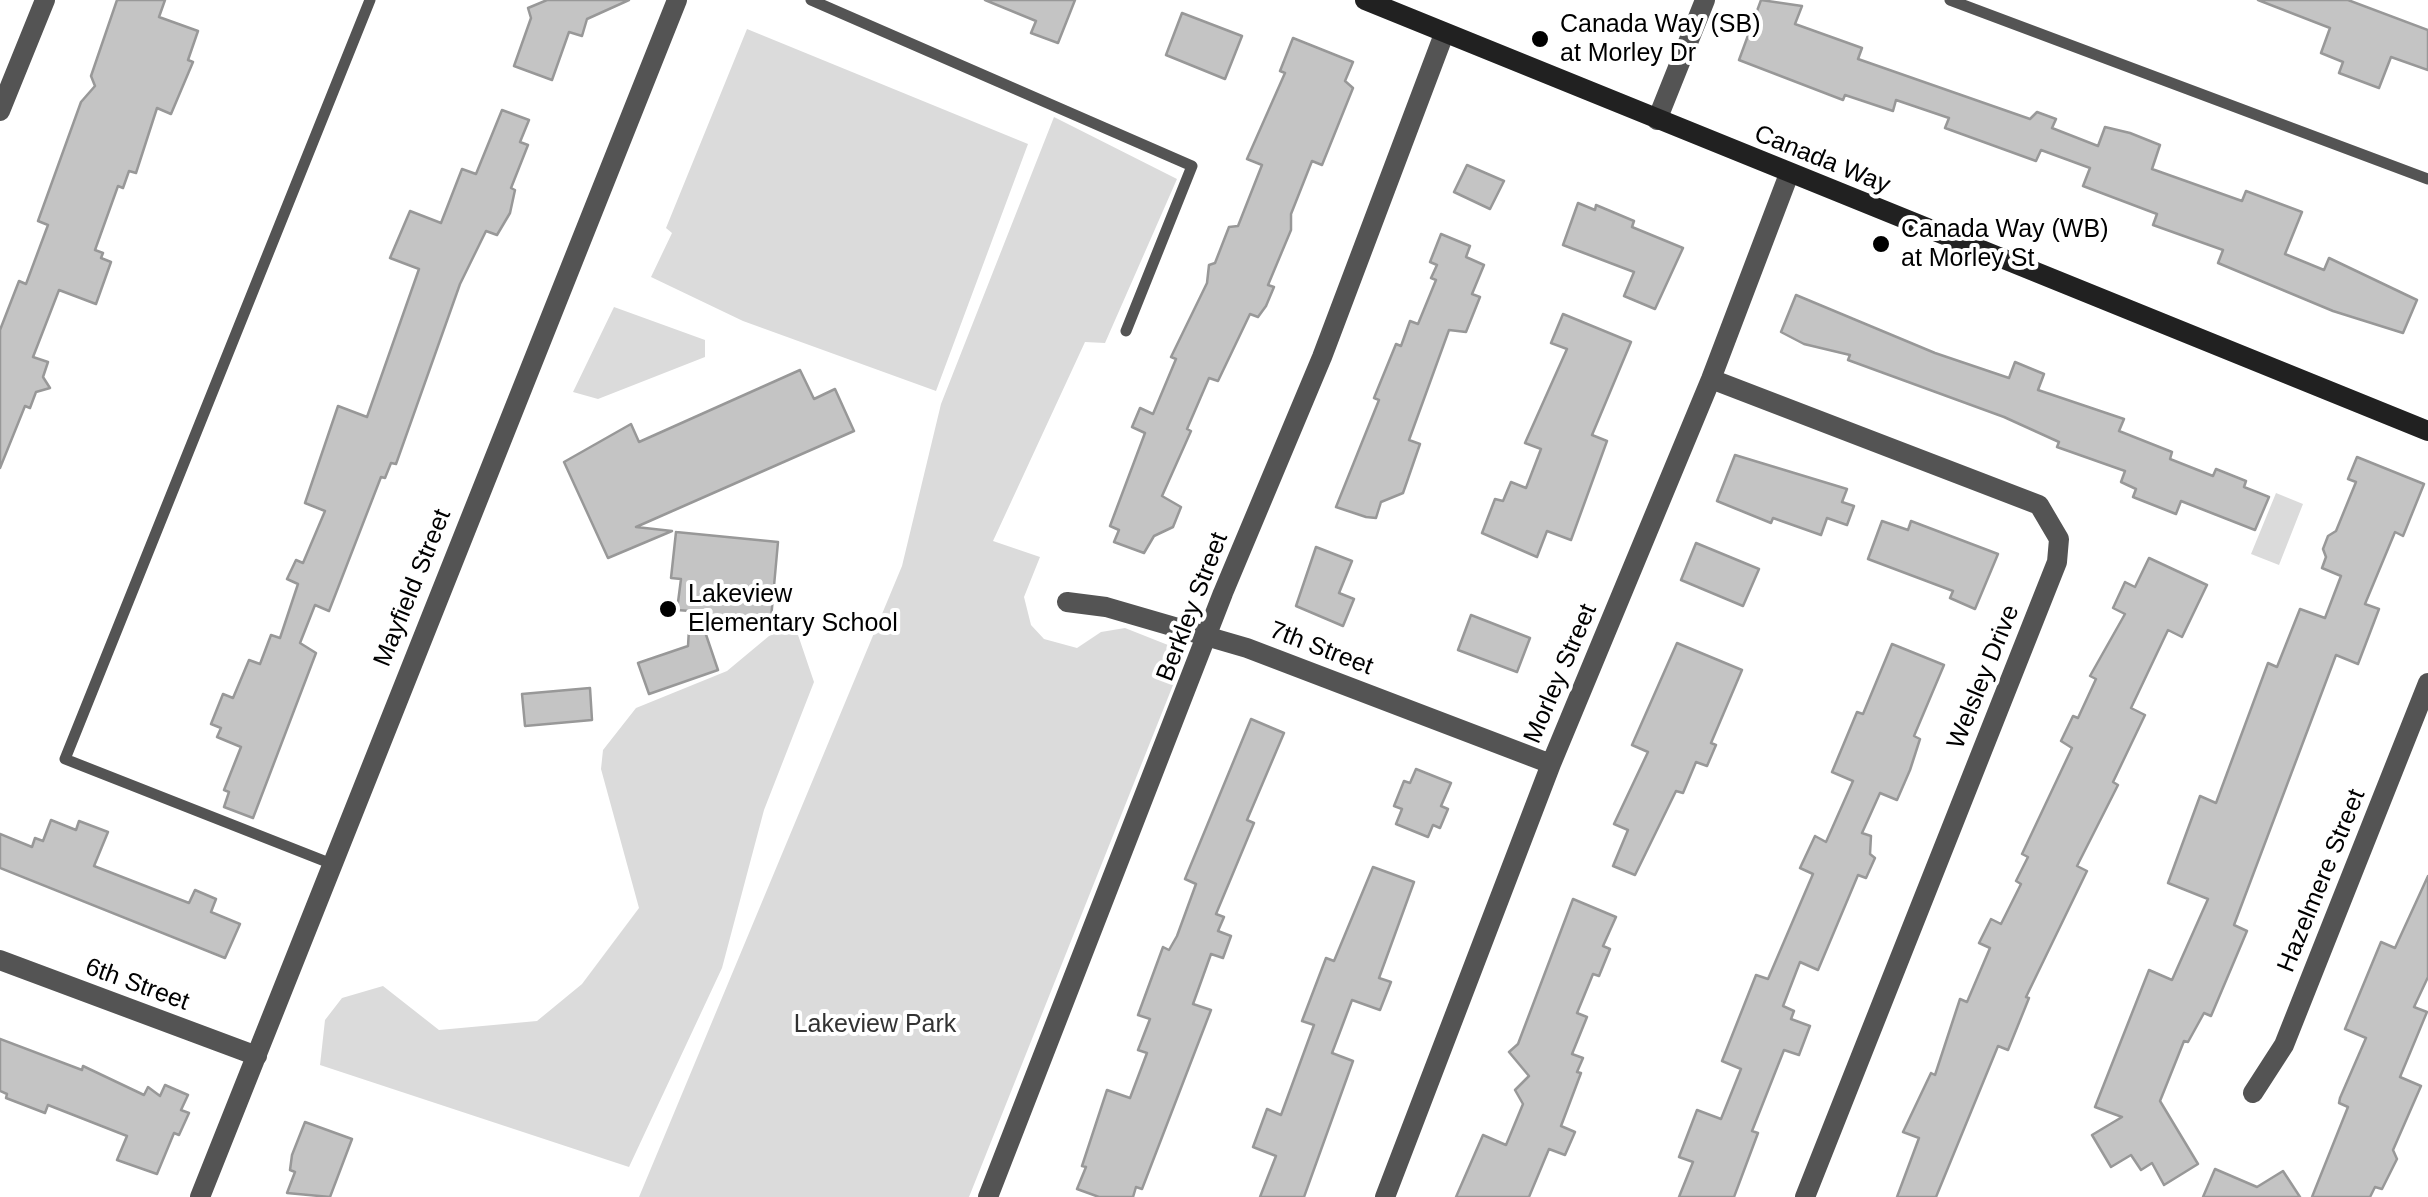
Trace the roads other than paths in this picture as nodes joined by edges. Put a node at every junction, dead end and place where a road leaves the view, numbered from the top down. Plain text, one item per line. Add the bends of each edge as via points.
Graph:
1 (44, 0) edge
2 (370, 0) edge
3 (677, 0) edge
4 (811, 0) edge
5 (1365, 0) edge
6 (1704, 0) edge
7 (1950, 0) edge
8 (1444, 34) junction
9 (0, 110) edge
10 (1657, 120) junction
11 (1789, 174) junction
12 (2428, 179) edge
13 (1126, 331) dead end
14 (1711, 379) junction
15 (2428, 431) edge
16 (1067, 602) dead end
17 (1207, 636) junction
18 (2428, 683) edge
19 (1551, 764) junction
20 (332, 864) junction
21 (0, 960) edge
22 (258, 1056) junction
23 (2252, 1092) dead end
24 (200, 1197) edge
25 (988, 1197) edge
26 (1386, 1197) edge
27 (1805, 1197) edge

1 - 9 street
2 - 20 lane via 65,758
3 - 20 street, Mayfield Street
4 - 13 lane via 1192,166
5 - 8 main road, Canada Way
6 - 10 street
7 - 12 lane
8 - 10 main road, Canada Way
8 - 17 street, Berkley Street
10 - 11 main road, Canada Way
11 - 14 street, Morley Street
11 - 15 main road, Canada Way
14 - 19 street, Morley Street
14 - 27 street, Welsley Drive via 2038,505 2057,529 2060,549
16 - 17 street, 7th Street
17 - 19 street, 7th Street
17 - 25 street, Berkley Street
18 - 23 street, Hazelmere Street via 2284,1044
19 - 26 street, Morley Street
20 - 22 street, Mayfield Street
21 - 22 street, 6th Street
22 - 24 street, Mayfield Street

